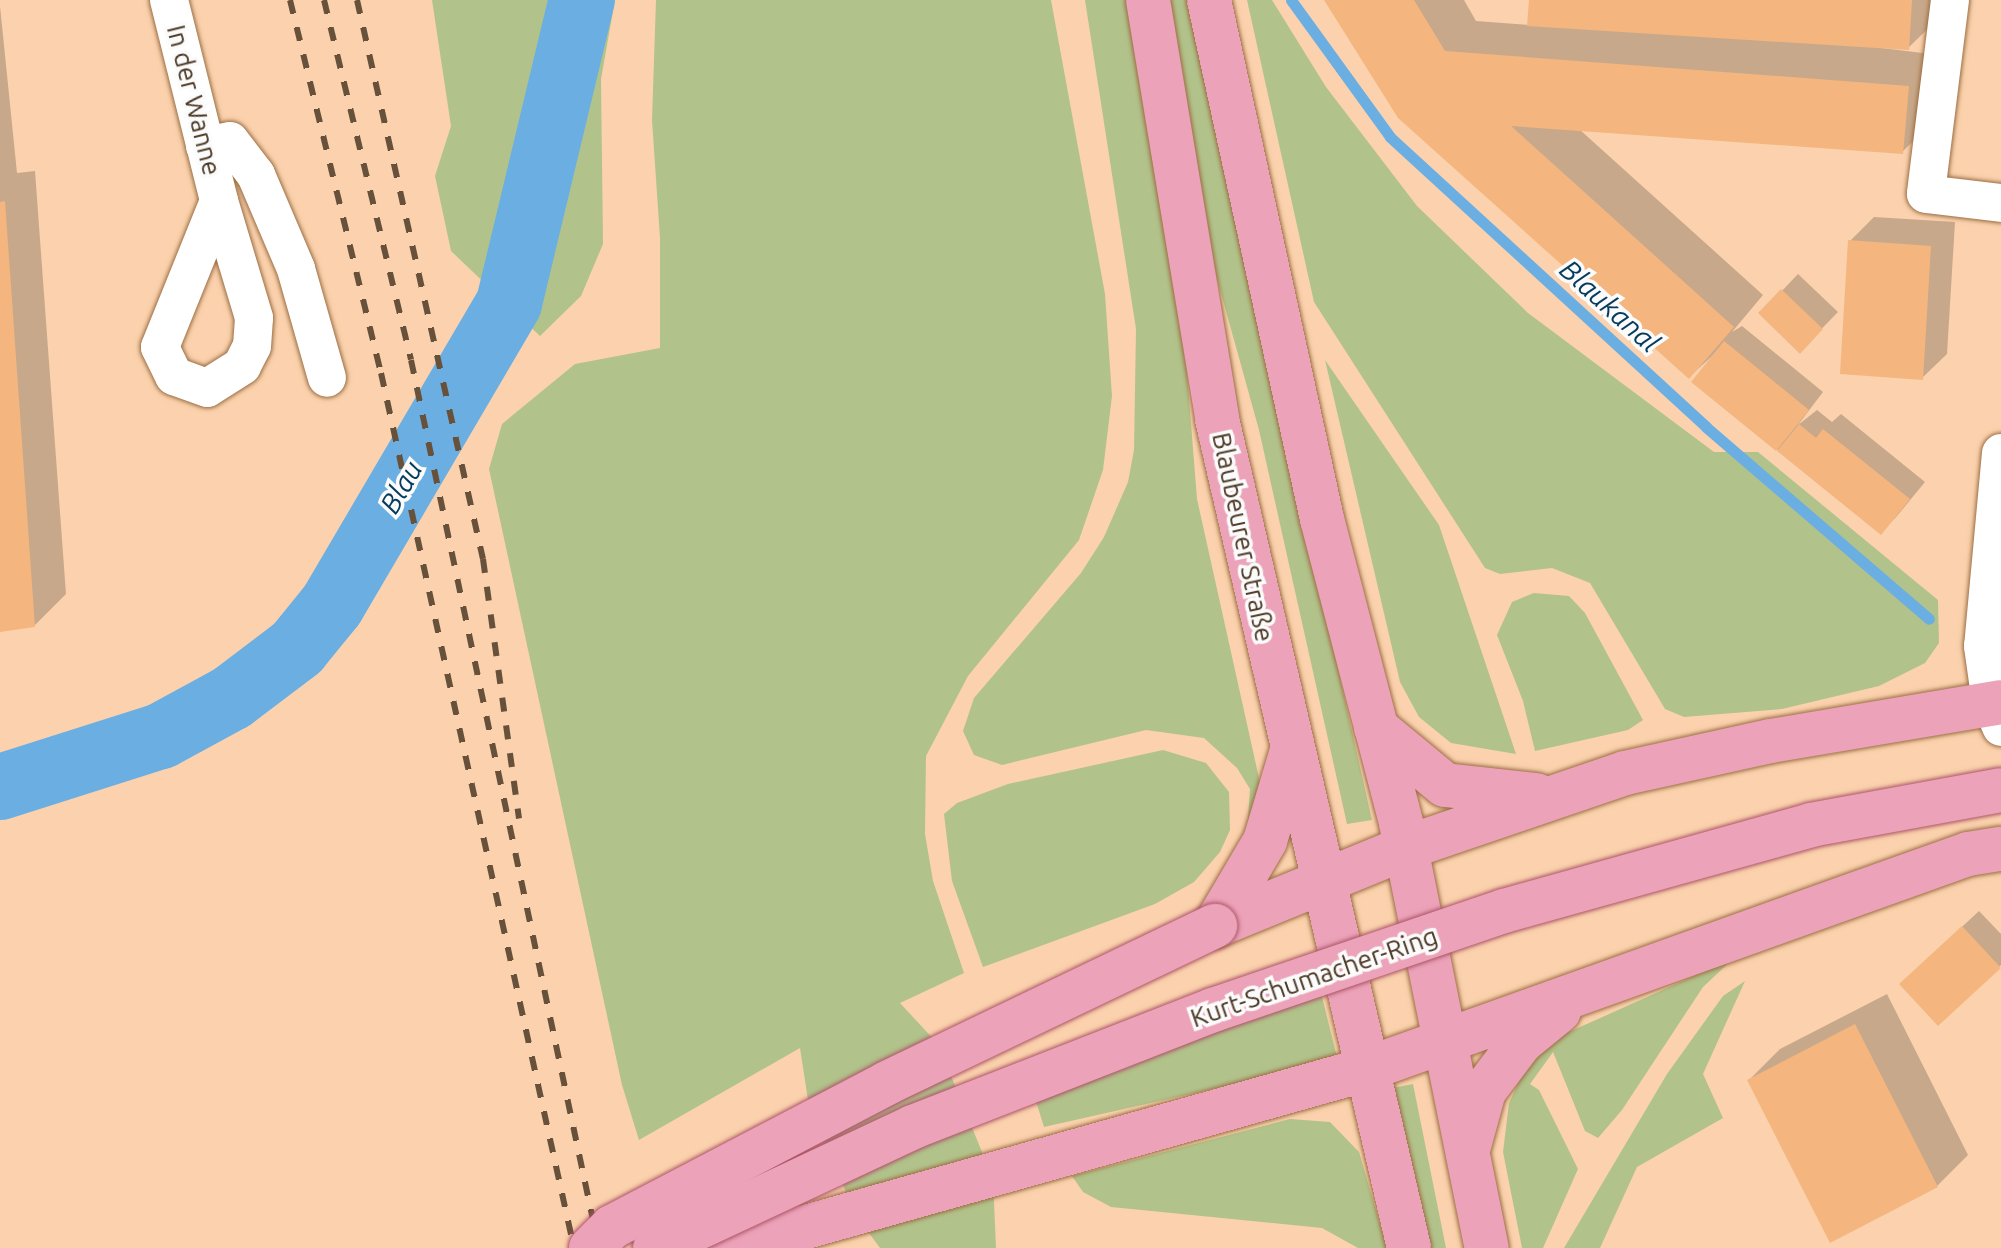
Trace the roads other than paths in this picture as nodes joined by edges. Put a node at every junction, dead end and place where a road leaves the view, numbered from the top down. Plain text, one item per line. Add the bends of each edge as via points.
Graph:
1 (169, 0) edge
2 (1148, 0) edge
3 (1209, 0) edge
4 (1950, 0) edge
5 (205, 146) junction
6 (219, 201) dead end
7 (2001, 203) edge
8 (327, 378) dead end
9 (2001, 453) edge
10 (1998, 711) edge
11 (1376, 728) junction
12 (1291, 754) junction
13 (2001, 790) edge
14 (1558, 795) junction
15 (1405, 848) junction
16 (2001, 849) edge
17 (1324, 882) junction
18 (1215, 926) junction
19 (1579, 995) junction
20 (1444, 1044) junction
21 (1364, 1070) junction
22 (1467, 1153) junction
23 (591, 1248) edge
24 (655, 1248) edge
25 (731, 1248) edge
26 (1409, 1248) edge
27 (1487, 1248) edge

1 - 5 street, In der Wanne
2 - 12 main road, Blaubeurer Straße via 1217,419
3 - 11 main road via 1322,519
4 - 7 street via 1926,194
5 - 6 street, In der Wanne
5 - 8 street via 230,141 256,175 296,269
9 - 10 street via 1983,646
10 - 14 main road via 1771,741 1625,773
11 - 14 main road via 1413,764 1445,785 1487,793
11 - 15 main road
12 - 17 main road, Blaubeurer Straße
12 - 18 main road via 1265,841
13 - 24 main road, Kurt-Schumacher-Ring, bridge via 1811,825 1504,911 1213,1010 913,1127
14 - 15 main road
15 - 17 main road
15 - 20 main road
16 - 19 main road via 1968,854
17 - 18 main road
17 - 21 main road, Blaubeurer Straße
18 - 23 main road, bridge via 887,1083 612,1227
19 - 20 main road
19 - 22 main road via 1521,1042 1484,1091
20 - 21 main road
20 - 22 main road
21 - 25 main road
21 - 26 main road, Blaubeurer Straße
22 - 27 main road

